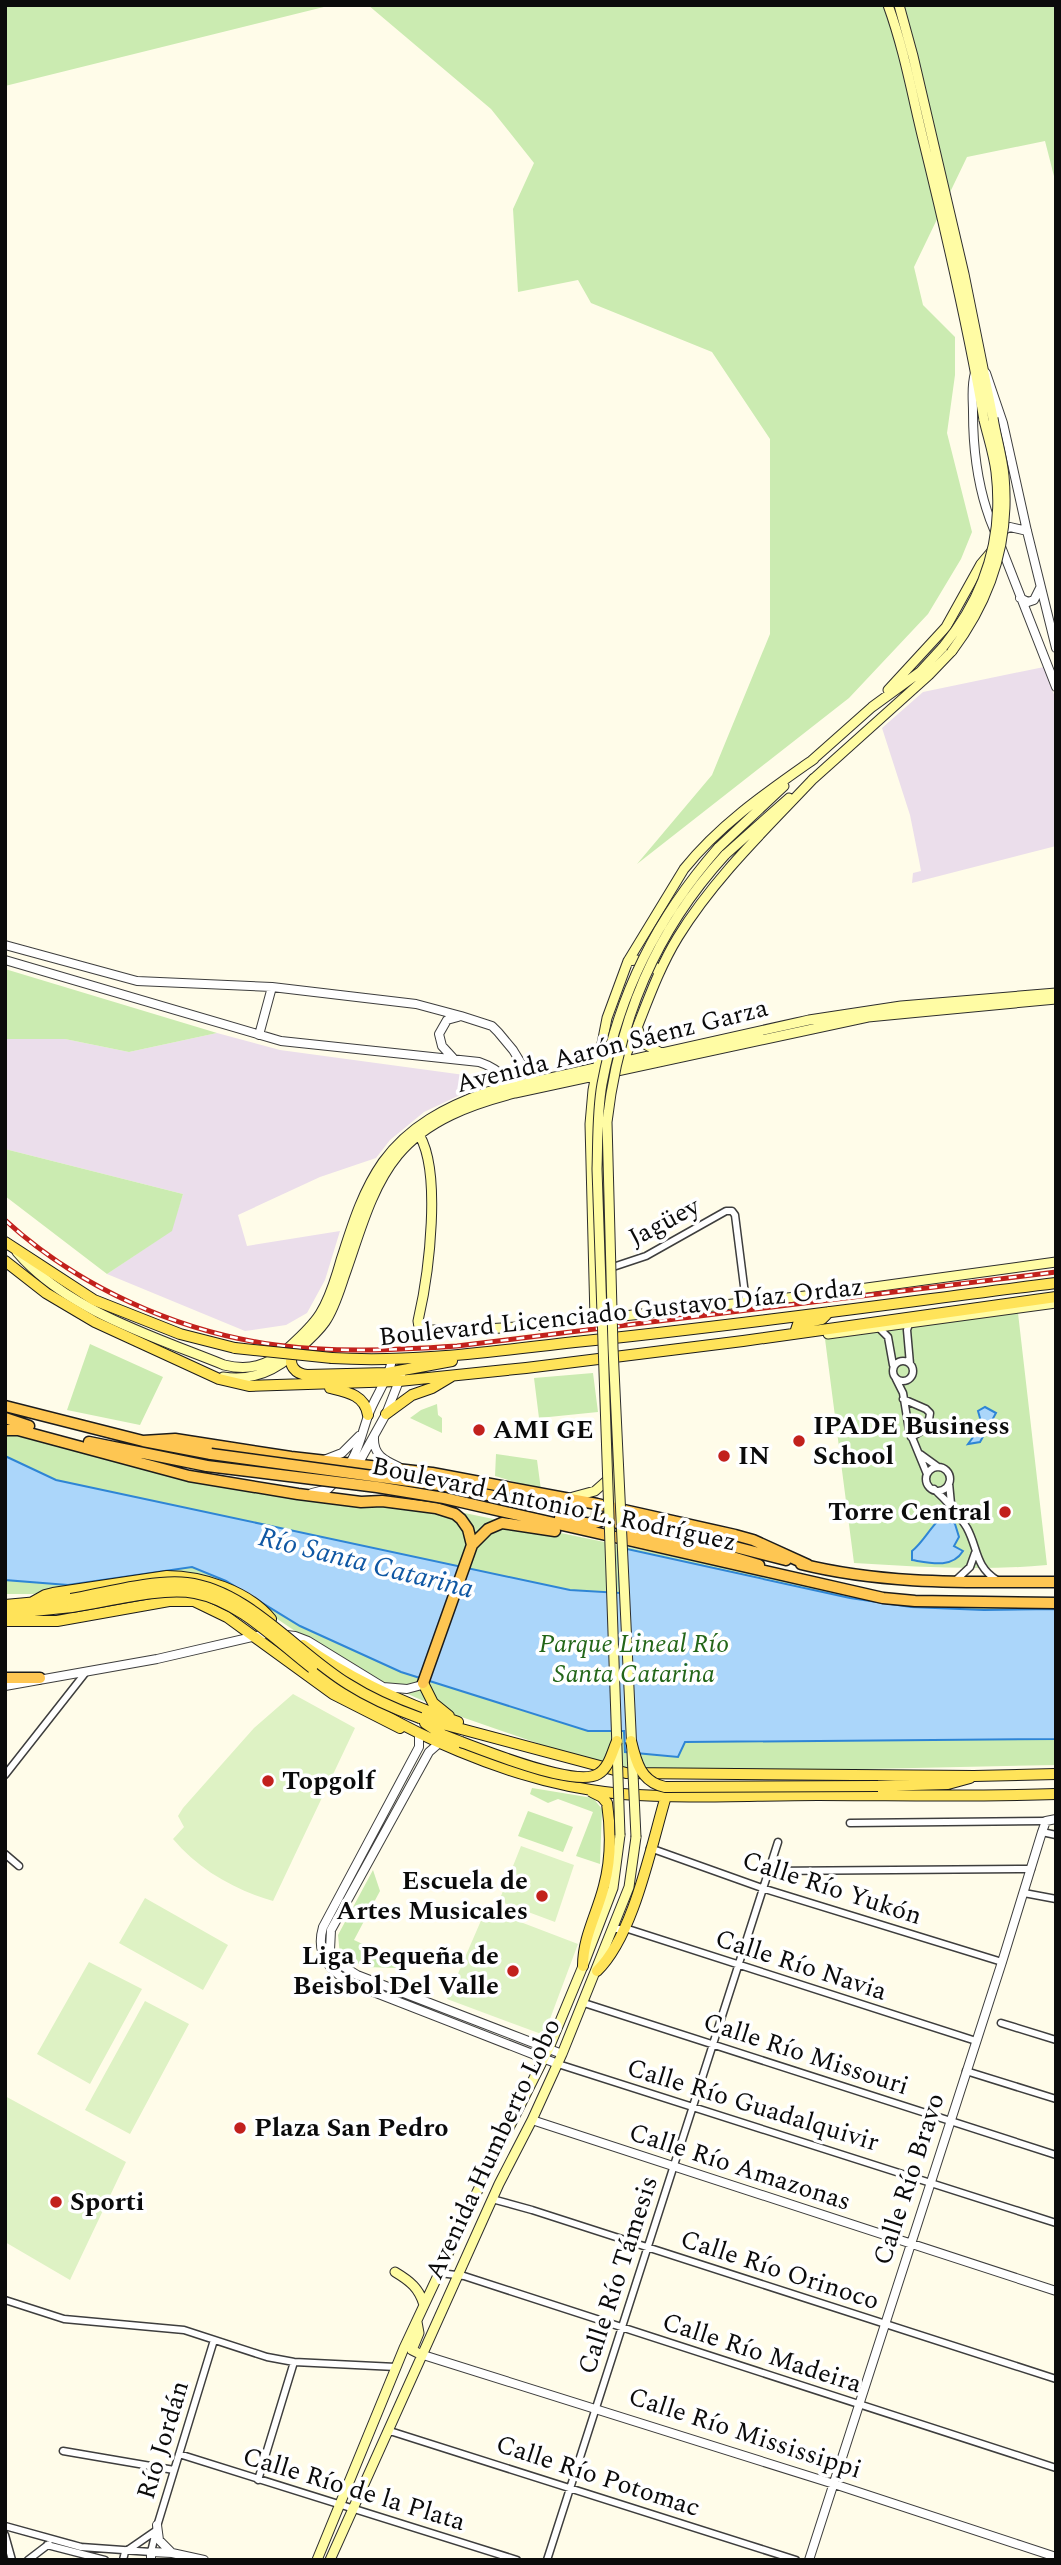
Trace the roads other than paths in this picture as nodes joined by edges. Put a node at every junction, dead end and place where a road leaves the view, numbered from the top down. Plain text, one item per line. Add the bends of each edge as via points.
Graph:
1 (888, 5) edge
2 (899, 5) edge
3 (982, 361) junction
4 (976, 370) junction
5 (989, 419) junction
6 (1027, 531) junction
7 (998, 540) junction
8 (1040, 587) junction
9 (1020, 598) junction
10 (1056, 648) edge
11 (947, 649) junction
12 (1056, 687) edge
13 (872, 707) junction
14 (814, 759) junction
15 (814, 778) junction
16 (721, 852) junction
17 (5, 945) edge
18 (5, 960) edge
19 (628, 961) junction
20 (659, 973) junction
21 (272, 987) junction
22 (1056, 993) edge
23 (1056, 999) edge
24 (461, 1016) junction
25 (638, 1028) junction
26 (259, 1035) junction
27 (661, 1054) junction
28 (453, 1058) junction
29 (621, 1066) junction
30 (598, 1072) junction
31 (583, 1079) junction
32 (535, 1085) junction
33 (513, 1090) junction
34 (593, 1090) junction
35 (417, 1132) junction
36 (5, 1242) edge
37 (15, 1251) junction
38 (5, 1261) edge
39 (1056, 1262) edge
40 (606, 1269) junction
41 (1056, 1283) edge
42 (1056, 1297) edge
43 (746, 1301) junction
44 (1056, 1303) edge
45 (830, 1312) junction
46 (595, 1318) junction
47 (607, 1320) junction
48 (909, 1324) junction
49 (879, 1328) junction
50 (795, 1333) junction
51 (607, 1339) junction
52 (293, 1354) junction
53 (466, 1354) junction
54 (608, 1357) junction
55 (405, 1359) junction
56 (392, 1360) junction
57 (910, 1364) junction
58 (893, 1365) junction
59 (211, 1374) junction
60 (453, 1375) junction
61 (401, 1376) junction
62 (387, 1377) junction
63 (896, 1379) junction
64 (909, 1379) junction
65 (309, 1386) junction
66 (903, 1396) junction
67 (5, 1406) edge
68 (386, 1414) junction
69 (368, 1415) junction
70 (5, 1419) edge
71 (365, 1428) junction
72 (5, 1430) edge
73 (374, 1433) junction
74 (911, 1437) junction
75 (142, 1441) junction
76 (918, 1452) junction
77 (323, 1460) junction
78 (354, 1463) junction
79 (936, 1467) junction
80 (401, 1468) junction
81 (925, 1471) junction
82 (613, 1475) junction
83 (949, 1483) junction
84 (934, 1489) junction
85 (298, 1494) junction
86 (563, 1498) junction
87 (361, 1502) junction
88 (531, 1504) tunnel mouth
89 (951, 1504) junction
90 (477, 1506) junction
91 (614, 1508) junction
92 (635, 1512) junction
93 (583, 1531) junction
94 (624, 1536) junction
95 (708, 1540) tunnel mouth
96 (472, 1546) junction
97 (975, 1553) junction
98 (807, 1565) junction
99 (1002, 1582) junction
100 (1056, 1582) edge
101 (954, 1583) junction
102 (71, 1603) junction
103 (1056, 1603) edge
104 (29, 1604) junction
105 (5, 1605) edge
106 (5, 1614) edge
107 (5, 1621) edge
108 (254, 1636) junction
109 (282, 1657) junction
110 (87, 1671) junction
111 (5, 1678) edge
112 (40, 1678) junction
113 (422, 1684) junction
114 (5, 1686) edge
115 (420, 1718) junction
116 (458, 1722) junction
117 (419, 1736) junction
118 (617, 1741) junction
119 (631, 1741) junction
120 (506, 1743) junction
121 (437, 1745) junction
122 (461, 1747) junction
123 (1056, 1774) edge
124 (5, 1775) edge
125 (974, 1776) junction
126 (400, 1784) junction
127 (409, 1788) junction
128 (589, 1790) junction
129 (1056, 1794) edge
130 (666, 1796) junction
131 (1056, 1819) edge
132 (1046, 1821) junction
133 (850, 1823) dead end
134 (1042, 1832) junction
135 (1056, 1835) edge
136 (778, 1842) dead end
137 (650, 1848) junction
138 (5, 1854) edge
139 (19, 1866) dead end
140 (1031, 1869) junction
141 (768, 1871) junction
142 (762, 1888) junction
143 (1024, 1894) junction
144 (1056, 1899) edge
145 (618, 1930) junction
146 (1002, 1962) junction
147 (738, 1965) junction
148 (583, 1966) junction
149 (597, 1971) joint
150 (583, 2004) junction
151 (1001, 2022) dead end
152 (1056, 2040) edge
153 (976, 2041) junction
154 (713, 2044) junction
155 (549, 2048) junction
156 (562, 2054) junction
157 (543, 2058) junction
158 (558, 2064) junction
159 (966, 2071) junction
160 (1056, 2099) edge
161 (693, 2106) junction
162 (532, 2120) junction
163 (950, 2120) junction
164 (498, 2149) junction
165 (1056, 2155) edge
166 (672, 2167) junction
167 (930, 2181) junction
168 (499, 2184) junction
169 (492, 2199) junction
170 (487, 2213) junction
171 (465, 2219) junction
172 (1056, 2222) edge
173 (910, 2244) junction
174 (648, 2248) junction
175 (395, 2272) dead end
176 (440, 2273) junction
177 (457, 2276) junction
178 (1056, 2291) edge
179 (5, 2300) edge
180 (424, 2305) junction
181 (417, 2320) junction
182 (884, 2325) junction
183 (621, 2328) junction
184 (214, 2340) junction
185 (420, 2354) junction
186 (294, 2362) junction
187 (396, 2367) junction
188 (1056, 2379) edge
189 (859, 2405) junction
190 (596, 2408) junction
191 (387, 2432) junction
192 (63, 2451) dead end
193 (179, 2454) junction
194 (1056, 2468) edge
195 (174, 2470) junction
196 (258, 2480) junction
197 (834, 2484) junction
198 (569, 2488) junction
199 (339, 2504) junction
200 (353, 2509) junction
201 (5, 2526) edge
202 (156, 2528) junction
203 (5, 2535) edge
204 (53, 2540) junction
205 (47, 2545) junction
206 (125, 2552) junction
207 (151, 2556) edge
208 (179, 2556) edge
209 (316, 2557) edge
210 (1056, 2557) edge
211 (13, 2560) edge
212 (28, 2560) edge
213 (105, 2560) edge
214 (123, 2560) edge
215 (204, 2560) edge
216 (330, 2560) edge
217 (517, 2560) edge
218 (547, 2560) edge
219 (796, 2560) edge
220 (809, 2560) edge

1 - 4 main road
2 - 3 main road
3 - 5 main road
3 - 6 street via 1003,423
4 - 5 main road
4 - 7 street via 972,385 974,449 984,505
5 - 11 main road, bridge via 1004,487 1003,541 985,599 964,634
6 - 7 street via 1006,528
6 - 8 street
7 - 9 street
7 - 13 main road via 946,627
8 - 9 street via 1034,600
8 - 10 street
9 - 12 street
11 - 13 main road
11 - 15 main road via 929,675
13 - 14 main road
14 - 16 main road
14 - 19 main road via 748,806 695,854
15 - 16 main road
15 - 20 main road via 704,897
16 - 94 main road, bridge via 656,950 625,1030 611,1088 607,1169
16 - 118 main road, Avenida Humberto Lobo, bridge via 678,896 647,948 611,1041 601,1086 597,1169
17 - 21 street via 137,981
18 - 26 street
19 - 20 main road via 650,962
19 - 30 main road via 607,1018
20 - 25 main road
21 - 24 street via 416,1004
21 - 26 street
22 - 27 main road, Avenida Aarón Sáenz Garza via 884,1008
23 - 29 main road, Avenida Aarón Sáenz Garza via 868,1017
24 - 28 street via 447,1020 440,1029 442,1046
24 - 32 street via 492,1026
25 - 27 main road via 639,1039
25 - 29 main road
26 - 28 street via 346,1049
27 - 29 main road, Avenida Aarón Sáenz Garza
28 - 33 street via 492,1067
29 - 30 main road, Avenida Aarón Sáenz Garza
29 - 40 main road via 603,1123
30 - 31 main road, Avenida Aarón Sáenz Garza
30 - 32 main road, Avenida Aarón Sáenz Garza
30 - 34 main road
31 - 32 main road, Avenida Aarón Sáenz Garza
31 - 34 main road
32 - 33 main road, Avenida Aarón Sáenz Garza
33 - 35 main road, Avenida Aarón Sáenz Garza
34 - 46 main road via 590,1155
35 - 37 main road, Avenida Aarón Sáenz Garza via 394,1148 370,1183 320,1314 294,1343 261,1366 224,1365 119,1321 41,1277
35 - 46 main road via 432,1177 428,1275 418,1321 421,1329 510,1328
35 - 52 main road, Avenida Aarón Sáenz Garza via 379,1185 329,1316
36 - 37 main road, Boulevard Licenciado Gustavo Díaz Ordaz
37 - 56 main road, Boulevard Licenciado Gustavo Díaz Ordaz, bridge via 94,1300 180,1334 235,1348
38 - 59 main road, Boulevard Licenciado Gustavo Díaz Ordaz via 72,1309
39 - 43 main road
40 - 43 street, Jagüey via 646,1255 729,1210 735,1215
40 - 47 main road
41 - 45 main road, Boulevard Licenciado Gustavo Díaz Ordaz
42 - 50 main road, Boulevard Licenciado Gustavo Díaz Ordaz
43 - 47 main road
44 - 48 main road, Boulevard Licenciado Gustavo Díaz Ordaz
45 - 50 main road via 822,1320 797,1324
45 - 51 main road, Boulevard Licenciado Gustavo Díaz Ordaz
46 - 47 main road
47 - 51 main road
48 - 49 main road, Boulevard Licenciado Gustavo Díaz Ordaz
48 - 57 street
49 - 50 main road, Boulevard Licenciado Gustavo Díaz Ordaz
49 - 58 street via 888,1337
50 - 54 main road, Boulevard Licenciado Gustavo Díaz Ordaz
51 - 53 main road, Boulevard Licenciado Gustavo Díaz Ordaz
51 - 54 main road
52 - 59 main road, Avenida Aarón Sáenz Garza via 260,1376
52 - 62 main road via 293,1367 304,1375
53 - 55 main road, Boulevard Licenciado Gustavo Díaz Ordaz
53 - 61 main road
54 - 60 main road, Boulevard Licenciado Gustavo Díaz Ordaz
54 - 82 main road
55 - 56 main road, Boulevard Licenciado Gustavo Díaz Ordaz
55 - 61 street
56 - 62 street
57 - 58 street
57 - 64 street
58 - 63 street
59 - 65 main road, Boulevard Licenciado Gustavo Díaz Ordaz via 249,1386
60 - 61 main road, Boulevard Licenciado Gustavo Díaz Ordaz
60 - 68 main road
61 - 62 main road
61 - 68 street
62 - 65 main road, Boulevard Licenciado Gustavo Díaz Ordaz
62 - 69 street
63 - 64 street
63 - 66 street
64 - 66 street
65 - 69 main road via 358,1397
66 - 74 street
66 - 74 street via 930,1413 925,1428
67 - 75 highway, Boulevard Antonio L. Rodríguez
68 - 73 street
69 - 71 street
70 - 90 highway, Boulevard Antonio L. Rodríguez, bridge via 103,1446 207,1466 377,1487
71 - 77 street via 350,1448
71 - 78 street
72 - 85 highway via 189,1476
73 - 78 street
73 - 80 street via 377,1454
74 - 76 street
75 - 77 highway via 183,1440
75 - 88 highway, Boulevard Antonio L. Rodríguez, bridge via 446,1486
76 - 79 street
76 - 81 street
77 - 78 highway
78 - 80 highway
78 - 85 street via 328,1489
78 - 87 street via 353,1493
79 - 81 street
79 - 83 street via 947,1471
80 - 86 highway
81 - 84 street
82 - 86 main road via 587,1495
82 - 91 main road
83 - 84 street
83 - 89 street
84 - 89 street
85 - 87 highway
86 - 91 highway
87 - 96 highway via 382,1501 455,1514 468,1529
89 - 97 street
90 - 91 highway via 589,1524 603,1521
90 - 93 highway, Boulevard Antonio L. Rodríguez
91 - 92 highway
91 - 94 highway
92 - 94 highway via 624,1518
92 - 98 highway via 754,1540
93 - 94 highway, Boulevard Antonio L. Rodríguez
93 - 96 highway via 561,1533 502,1523 488,1529
94 - 103 highway, Boulevard Antonio L. Rodríguez via 774,1575 894,1599
94 - 119 main road, bridge
95 - 98 highway, Boulevard Antonio L. Rodríguez
96 - 113 highway
97 - 99 street via 988,1574
97 - 101 street via 970,1567
98 - 101 highway, Boulevard Antonio L. Rodríguez via 878,1578
99 - 100 highway, Boulevard Antonio L. Rodríguez
99 - 101 highway, Boulevard Antonio L. Rodríguez
102 - 104 main road
102 - 106 main road
102 - 115 main road, bridge via 168,1582 203,1586 253,1613 347,1684
102 - 122 main road, bridge via 169,1591 214,1599 246,1617 341,1689
104 - 105 main road
104 - 108 main road via 53,1593 185,1576 229,1589 268,1615 269,1627
107 - 108 main road via 57,1621 180,1600 205,1605
108 - 109 main road
108 - 110 street
108 - 113 street via 270,1633 308,1641 383,1687 407,1689
109 - 116 main road via 286,1646 297,1643 404,1703
109 - 117 main road via 333,1694
110 - 112 street
110 - 124 street
111 - 112 highway
112 - 114 street
113 - 116 main road via 441,1711
115 - 120 main road
115 - 122 main road
116 - 120 main road
117 - 121 main road
117 - 126 street via 419,1747
118 - 122 main road, bridge via 604,1769 585,1777
118 - 148 main road, Avenida Humberto Lobo, bridge via 620,1835 613,1888
119 - 125 main road, bridge via 642,1775 665,1787 948,1784
119 - 145 main road, bridge via 636,1837
120 - 125 main road via 626,1773
121 - 122 main road
121 - 127 street
122 - 128 main road via 534,1777
123 - 125 main road
126 - 127 street
126 - 157 street via 323,1927 322,1955 334,1972 353,1984
127 - 155 street via 331,1930 330,1950 338,1963 357,1975
128 - 130 main road
128 - 148 main road via 607,1803 609,1848 604,1886 584,1945
129 - 130 main road
130 - 137 main road
131 - 132 street
132 - 133 street
132 - 134 street, Calle Río Bravo
134 - 135 street
134 - 140 street, Calle Río Bravo
136 - 141 street, Calle Río Támesis
137 - 142 street, Calle Río Yukón
137 - 145 main road via 638,1891
138 - 139 street
140 - 141 street
140 - 143 street, Calle Río Bravo
141 - 142 street, Calle Río Támesis
142 - 146 street, Calle Río Yukón
142 - 147 street, Calle Río Támesis
143 - 144 street
143 - 146 street, Calle Río Bravo
145 - 147 street, Calle Río Navia via 628,1929
145 - 149 main road via 610,1955
146 - 153 street, Calle Río Bravo
147 - 153 street, Calle Río Navia
147 - 154 street, Calle Río Támesis
148 - 155 main road, Avenida Humberto Lobo
149 - 150 main road, Avenida Humberto Lobo
150 - 154 street, Calle Río Missouri
150 - 156 main road, Avenida Humberto Lobo
151 - 152 street
153 - 159 street, Calle Río Bravo
154 - 161 street, Calle Río Támesis
154 - 163 street, Calle Río Missouri
155 - 156 street
155 - 157 main road, Avenida Humberto Lobo
156 - 158 main road, Avenida Humberto Lobo
157 - 158 street
157 - 164 main road, Avenida Humberto Lobo
158 - 161 street, Calle Río Guadalquivir
158 - 162 main road, Avenida Humberto Lobo
159 - 160 street
159 - 163 street, Calle Río Bravo
161 - 166 street, Calle Río Támesis
161 - 167 street, Calle Río Guadalquivir
162 - 166 street, Calle Río Amazonas
162 - 168 main road, Avenida Humberto Lobo
163 - 165 street, Calle Río Missouri
163 - 167 street, Calle Río Bravo
164 - 168 main road via 504,2160
164 - 171 main road, Avenida Humberto Lobo
166 - 173 street, Calle Río Amazonas
166 - 174 street, Calle Río Támesis
167 - 172 street, Calle Río Guadalquivir
167 - 173 street, Calle Río Bravo
168 - 169 main road, Avenida Humberto Lobo
169 - 170 main road, Avenida Humberto Lobo
169 - 174 street, Calle Río Orinoco
170 - 171 main road
170 - 177 main road, Avenida Humberto Lobo
171 - 176 main road, Avenida Humberto Lobo
173 - 178 street, Calle Río Amazonas
173 - 182 street, Calle Río Bravo
174 - 182 street, Calle Río Orinoco
174 - 183 street, Calle Río Támesis
175 - 180 main road via 414,2284
176 - 177 street, Calle Río Madeira
176 - 180 main road, Avenida Humberto Lobo
177 - 183 street, Calle Río Madeira
177 - 185 main road, Avenida Humberto Lobo
179 - 184 street via 64,2319 173,2328
180 - 181 main road, Avenida Humberto Lobo
181 - 185 main road via 419,2333 412,2350
181 - 187 main road, Avenida Humberto Lobo
182 - 188 street, Calle Río Orinoco
182 - 189 street, Calle Río Bravo
183 - 189 street, Calle Río Madeira
183 - 190 street, Calle Río Támesis
184 - 186 street
184 - 193 street, Río Jordán
185 - 190 street, Calle Río Mississippi
185 - 191 main road, Avenida Humberto Lobo
186 - 187 street
186 - 196 street
187 - 199 main road, Avenida Humberto Lobo
189 - 194 street, Calle Río Madeira
189 - 197 street, Calle Río Bravo
190 - 197 street, Calle Río Mississippi
190 - 198 street, Calle Río Támesis
191 - 198 street, Calle Río Potomac
191 - 200 main road, Avenida Humberto Lobo
192 - 195 street
193 - 195 street, Río Jordán
193 - 196 street, Calle Río de la Plata
195 - 202 street, Río Jordán
196 - 199 street, Calle Río de la Plata
197 - 210 street, Calle Río Mississippi
197 - 220 street, Calle Río Bravo
198 - 218 street, Calle Río Támesis
198 - 219 street, Calle Río Potomac
199 - 200 street, Calle Río de la Plata
199 - 209 main road, Avenida Humberto Lobo
200 - 216 main road, Avenida Humberto Lobo
200 - 217 street, Calle Río de la Plata
201 - 204 street
202 - 206 street
202 - 207 street, Río Jordán
202 - 208 street via 159,2540
203 - 211 street
204 - 205 street
204 - 206 street
205 - 212 street
205 - 213 street
206 - 207 street
206 - 214 street
207 - 208 street
208 - 215 street

